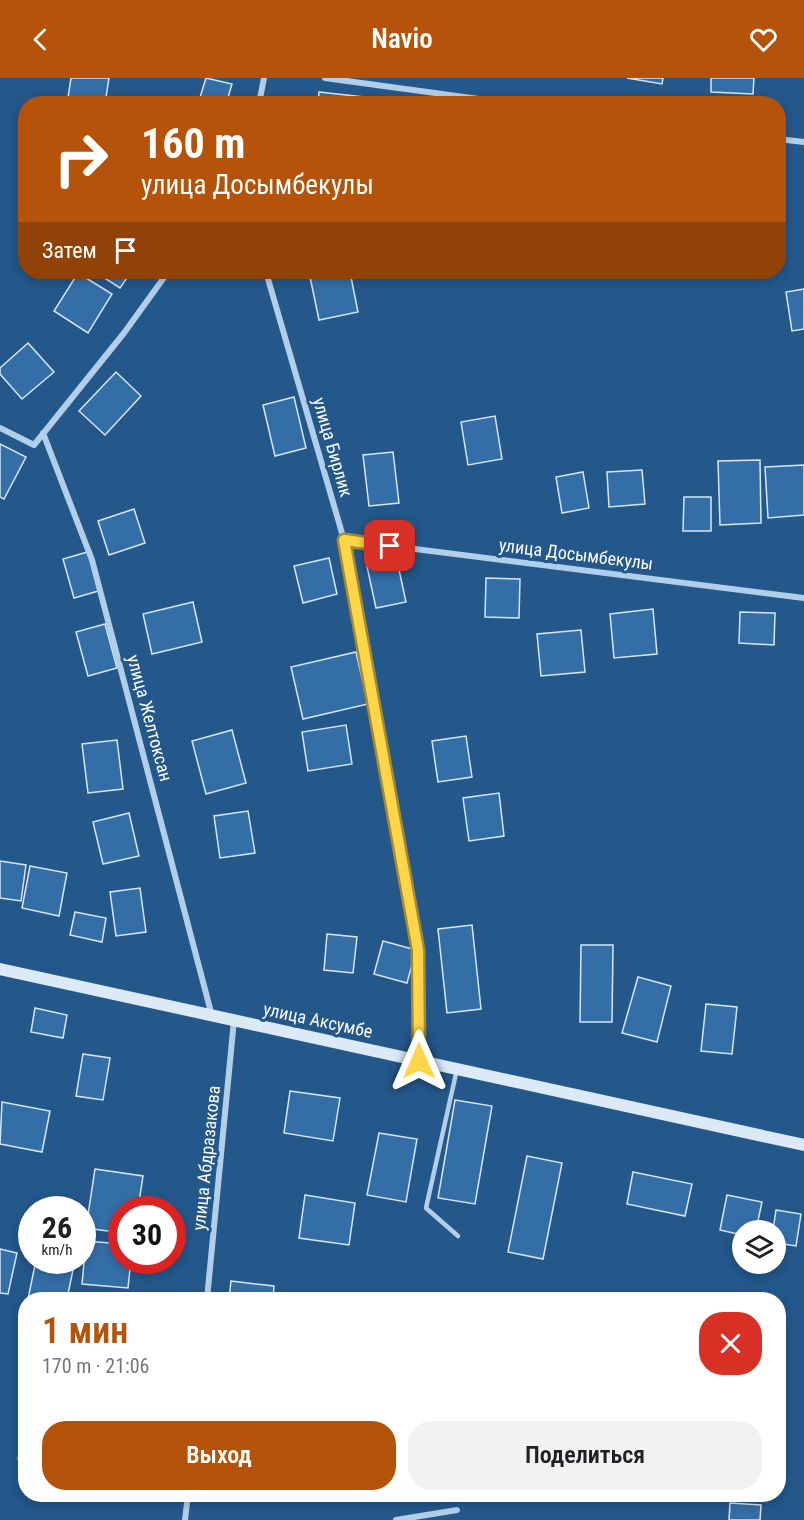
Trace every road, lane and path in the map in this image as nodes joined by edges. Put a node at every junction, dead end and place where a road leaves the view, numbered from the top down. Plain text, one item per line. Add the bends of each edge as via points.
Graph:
1 (264, 78) edge
2 (325, 78) edge
3 (261, 96) edge
4 (457, 96) edge
5 (786, 140) edge
6 (804, 142) edge
7 (163, 279) edge
8 (268, 279) edge
9 (0, 428) edge
10 (43, 433) junction
11 (344, 540) junction
12 (804, 598) edge
13 (0, 969) edge
14 (212, 1016) junction
15 (234, 1020) junction
16 (419, 1061) junction
17 (457, 1069) junction
18 (804, 1145) edge
19 (458, 1236) dead end
20 (208, 1292) edge
21 (187, 1502) edge
22 (457, 1510) dead end
23 (185, 1520) edge
24 (396, 1520) edge

1 - 3 street
2 - 4 street
5 - 6 street
7 - 10 street
8 - 11 street, улица Бирлик
9 - 10 street via 33,445
10 - 14 street, улица Желтоксан via 92,560
11 - 12 street, улица Досымбекулы
11 - 16 street, улица Бирлик via 418,950
13 - 14 main road, улица Аксумбе
14 - 15 main road, улица Аксумбе
15 - 16 main road, улица Аксумбе
15 - 20 street, улица Абдразакова
16 - 17 main road, улица Аксумбе
17 - 18 main road, улица Аксумбе
17 - 19 lane via 426,1208
21 - 23 street
22 - 24 street

